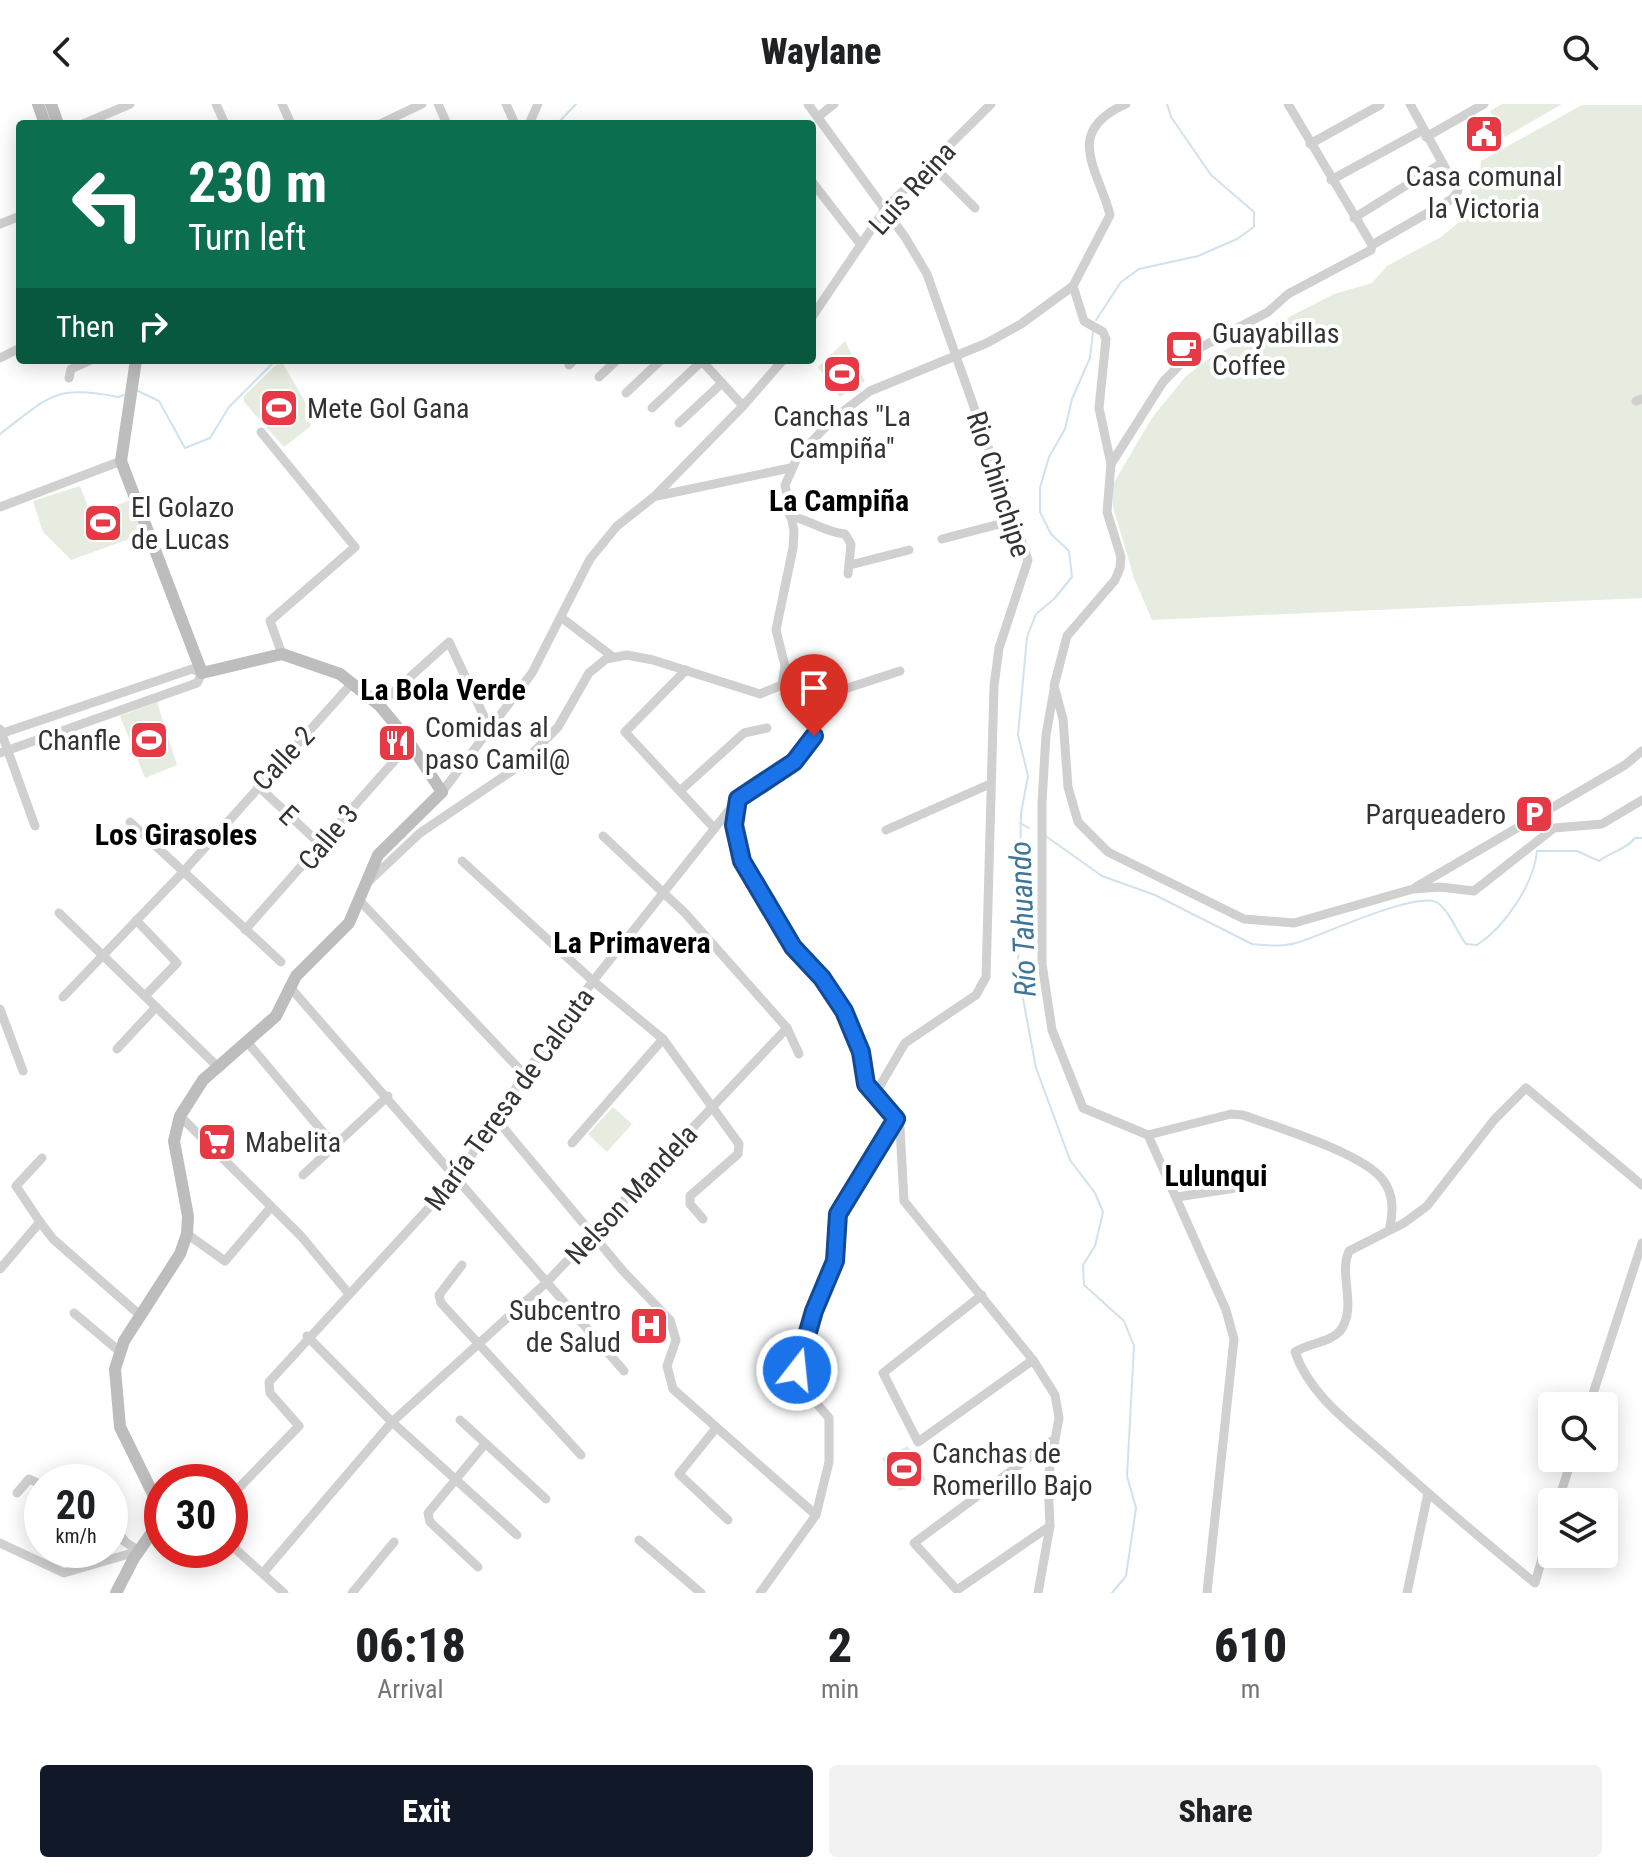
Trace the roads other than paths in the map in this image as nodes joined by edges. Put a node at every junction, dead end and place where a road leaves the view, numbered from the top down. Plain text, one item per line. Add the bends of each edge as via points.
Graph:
1 (130, 104) edge
2 (422, 104) edge
3 (808, 104) edge
4 (834, 104) edge
5 (991, 104) edge
6 (1126, 104) edge
7 (1410, 104) edge
8 (1484, 104) edge
9 (1292, 105) edge
10 (1380, 105) edge
11 (818, 117) junction
12 (92, 120) edge
13 (388, 120) edge
14 (1425, 133) junction
15 (1310, 144) junction
16 (1442, 163) junction
17 (931, 164) junction
18 (1331, 180) junction
19 (816, 187) edge
20 (975, 208) dead end
21 (885, 209) junction
22 (1354, 218) junction
23 (861, 245) junction
24 (1370, 249) junction
25 (1073, 286) junction
26 (816, 307) edge
27 (954, 356) junction
28 (82, 364) edge
29 (613, 364) edge
30 (657, 364) edge
31 (697, 364) edge
32 (705, 364) edge
33 (780, 364) edge
34 (132, 365) edge
35 (599, 377) dead end
36 (69, 378) dead end
37 (722, 383) junction
38 (626, 393) dead end
39 (743, 406) junction
40 (652, 408) dead end
41 (679, 423) dead end
42 (261, 432) dead end
43 (121, 461) junction
44 (1111, 464) junction
45 (790, 468) junction
46 (655, 496) junction
47 (0, 507) edge
48 (790, 516) junction
49 (1015, 520) junction
50 (942, 539) dead end
51 (909, 550) dead end
52 (562, 618) junction
53 (282, 654) junction
54 (613, 657) junction
55 (785, 666) junction
56 (686, 670) junction
57 (900, 671) dead end
58 (202, 673) junction
59 (353, 682) junction
60 (1054, 686) junction
61 (811, 700) junction
62 (379, 705) junction
63 (489, 727) junction
64 (767, 728) dead end
65 (1, 732) edge
66 (410, 743) junction
67 (4, 751) edge
68 (1642, 751) edge
69 (990, 784) junction
70 (258, 786) junction
71 (681, 790) junction
72 (442, 792) junction
73 (738, 799) junction
74 (1642, 800) edge
75 (130, 822) dead end
76 (35, 826) dead end
77 (714, 828) junction
78 (886, 830) dead end
79 (603, 836) dead end
80 (320, 844) junction
81 (462, 861) dead end
82 (183, 872) junction
83 (366, 884) junction
84 (1413, 889) junction
85 (666, 892) junction
86 (360, 901) junction
87 (59, 913) dead end
88 (136, 920) junction
89 (245, 930) junction
90 (104, 955) junction
91 (281, 962) dead end
92 (593, 981) junction
93 (289, 986) junction
94 (145, 996) junction
95 (63, 997) dead end
96 (156, 1007) junction
97 (0, 1009) edge
98 (787, 1028) junction
99 (663, 1039) junction
100 (248, 1043) junction
101 (117, 1049) dead end
102 (799, 1054) dead end
103 (218, 1067) junction
104 (23, 1071) dead end
105 (525, 1075) junction
106 (388, 1096) junction
107 (874, 1096) junction
108 (712, 1107) junction
109 (180, 1116) junction
110 (896, 1119) junction
111 (497, 1120) junction
112 (1148, 1135) junction
113 (572, 1143) dead end
114 (333, 1144) junction
115 (42, 1158) dead end
116 (303, 1175) dead end
117 (458, 1176) junction
118 (1642, 1185) edge
119 (1242, 1187) dead end
120 (1177, 1197) junction
121 (271, 1207) junction
122 (703, 1219) dead end
123 (40, 1222) junction
124 (1390, 1227) junction
125 (187, 1234) junction
126 (595, 1234) junction
127 (1642, 1243) edge
128 (462, 1265) dead end
129 (0, 1269) edge
130 (547, 1282) junction
131 (349, 1294) junction
132 (982, 1295) junction
133 (74, 1313) dead end
134 (141, 1316) junction
135 (307, 1336) junction
136 (479, 1344) junction
137 (119, 1351) junction
138 (1033, 1360) junction
139 (624, 1371) dead end
140 (1594, 1392) edge
141 (460, 1420) dead end
142 (392, 1422) junction
143 (716, 1428) junction
144 (1053, 1440) junction
145 (485, 1444) junction
146 (581, 1455) dead end
147 (144, 1476) edge
148 (248, 1479) edge
149 (455, 1480) junction
150 (24, 1485) edge
151 (17, 1493) dead end
152 (1428, 1493) junction
153 (546, 1499) dead end
154 (816, 1515) junction
155 (728, 1520) dead end
156 (1050, 1526) junction
157 (517, 1535) dead end
158 (639, 1540) dead end
159 (394, 1542) dead end
160 (0, 1543) edge
161 (128, 1545) edge
162 (144, 1545) edge
163 (139, 1551) junction
164 (248, 1560) edge
165 (478, 1567) dead end
166 (1540, 1568) edge
167 (263, 1573) junction
168 (1534, 1588) edge
169 (116, 1593) edge
170 (284, 1593) edge
171 (352, 1593) edge
172 (701, 1593) edge
173 (760, 1593) edge
174 (1038, 1593) edge
175 (1207, 1593) edge
176 (1407, 1593) edge

1 - 12 street
2 - 13 street
3 - 11 street, Rio Chinchipe
4 - 11 street
5 - 17 street, Luis Reina
6 - 25 street via 1092,133 1087,155 1110,215
7 - 14 street
8 - 14 street
9 - 15 street
10 - 15 street
11 - 21 street, Rio Chinchipe
14 - 16 street
14 - 18 street
15 - 18 street
16 - 22 street
16 - 24 street via 1457,185 1452,199
17 - 20 street
17 - 21 street, Luis Reina
18 - 22 street
19 - 23 street
21 - 23 street, Luis Reina
21 - 27 street, Rio Chinchipe via 927,274
22 - 24 street
23 - 26 street, Luis Reina
24 - 44 street via 1192,352 1163,382
25 - 27 street via 1021,324
25 - 44 street via 1084,321 1105,335 1099,408
27 - 45 street via 859,398 807,445
27 - 49 street, Rio Chinchipe
28 - 36 street via 71,369
29 - 35 street
30 - 38 street
31 - 40 street
32 - 37 street
33 - 39 street
34 - 43 main road
37 - 39 street
37 - 41 street
39 - 46 street
42 - 53 street via 355,547 270,621
43 - 47 street
43 - 58 main road
44 - 60 street via 1107,512 1120,568 1067,636
45 - 46 street
45 - 48 street via 785,485
46 - 52 street via 617,526 590,559
48 - 51 street via 827,533 845,534 851,544 849,569
48 - 55 street via 793,548 776,630
49 - 50 street
49 - 69 street, Rio Chinchipe via 1028,560 999,648
52 - 54 street
52 - 63 street via 532,673
53 - 58 main road
53 - 59 main road
54 - 56 street via 637,656
54 - 83 street via 589,673 566,716 522,764 420,833
55 - 56 street via 782,685 760,694
55 - 61 street
56 - 71 street via 625,732
57 - 61 street
58 - 65 street via 192,669
58 - 67 street via 197,683
59 - 62 main road
59 - 70 street, Calle 2
60 - 84 street via 1078,822 1108,852 1244,919 1294,923
60 - 112 street via 1042,802 1042,964 1052,1030 1083,1108
61 - 73 street, María Teresa de Calcuta via 816,723 807,749
62 - 63 street via 449,642
62 - 66 main road
63 - 72 street
64 - 71 street via 744,733
65 - 67 street
66 - 72 main road
66 - 80 street, Calle 3
67 - 76 street
68 - 84 street
69 - 78 street
69 - 107 street, Rio Chinchipe via 986,977 976,995 913,1034
70 - 80 street, E
70 - 82 street, Calle 2
71 - 77 street
72 - 83 main road via 378,855
73 - 77 street, María Teresa de Calcuta
73 - 107 street via 734,825 742,861 793,947 844,1011
74 - 84 street via 1602,824 1554,828 1474,891
75 - 82 street
77 - 85 street, María Teresa de Calcuta
79 - 85 street
80 - 89 street, Calle 3
81 - 92 street
82 - 88 street, Calle 2
82 - 89 street
83 - 86 main road
85 - 92 street, María Teresa de Calcuta
85 - 98 street
86 - 93 main road via 342,933
86 - 105 street
87 - 90 street
88 - 90 street, Calle 2
88 - 94 street via 177,963
89 - 91 street
90 - 94 street
90 - 95 street, Calle 2
92 - 99 street
92 - 105 street, María Teresa de Calcuta
93 - 100 main road via 276,1016
93 - 106 street
94 - 96 street
96 - 101 street
96 - 103 street
97 - 104 street
98 - 102 street
98 - 108 street, Nelson Mandela
99 - 108 street
99 - 113 street
100 - 103 main road
100 - 114 street
103 - 109 main road
105 - 111 street, María Teresa de Calcuta
106 - 114 street
106 - 117 street
107 - 110 street
108 - 122 street via 740,1149 690,1196
108 - 126 street, Nelson Mandela
109 - 121 street
109 - 125 main road via 174,1141
110 - 132 street via 904,1201
110 - 154 street via 838,1214 835,1261 797,1370 796,1379 831,1426 824,1492
111 - 117 street, María Teresa de Calcuta
111 - 126 street
112 - 120 street
112 - 124 street via 1231,1114 1323,1145 1383,1180 1393,1209
114 - 116 street
115 - 123 street via 16,1186
117 - 130 street
117 - 131 street, María Teresa de Calcuta
118 - 124 street via 1526,1088 1427,1206
119 - 120 street
120 - 175 street via 1234,1339
121 - 125 street via 225,1261
121 - 131 street
123 - 129 street
123 - 134 street
124 - 152 street via 1349,1251 1349,1295 1340,1330 1295,1352 1327,1402
125 - 134 main road
126 - 130 street, Nelson Mandela
126 - 143 street via 670,1320 676,1340 667,1366 673,1389
127 - 140 street
128 - 136 street via 439,1299
130 - 136 street, Nelson Mandela
130 - 139 street
131 - 135 street, María Teresa de Calcuta
132 - 138 street
132 - 138 street via 883,1373 918,1442
133 - 137 street
134 - 137 main road
135 - 142 street
135 - 148 street, María Teresa de Calcuta via 267,1387 296,1420 296,1432
136 - 142 street, Nelson Mandela
136 - 146 street
137 - 147 main road via 115,1369 120,1427
138 - 144 street via 1058,1406
141 - 145 street
142 - 149 street
142 - 167 street, Nelson Mandela
143 - 154 street
143 - 155 street via 679,1474
144 - 156 street
144 - 156 street via 914,1543 957,1590
145 - 149 street
145 - 153 street
149 - 157 street
149 - 165 street via 428,1517
150 - 151 street
152 - 168 street
152 - 176 street
154 - 173 street
156 - 174 street
158 - 172 street
159 - 171 street
160 - 163 street via 64,1573
161 - 163 street
162 - 163 main road
163 - 169 main road
164 - 167 street
166 - 168 street
167 - 170 street

